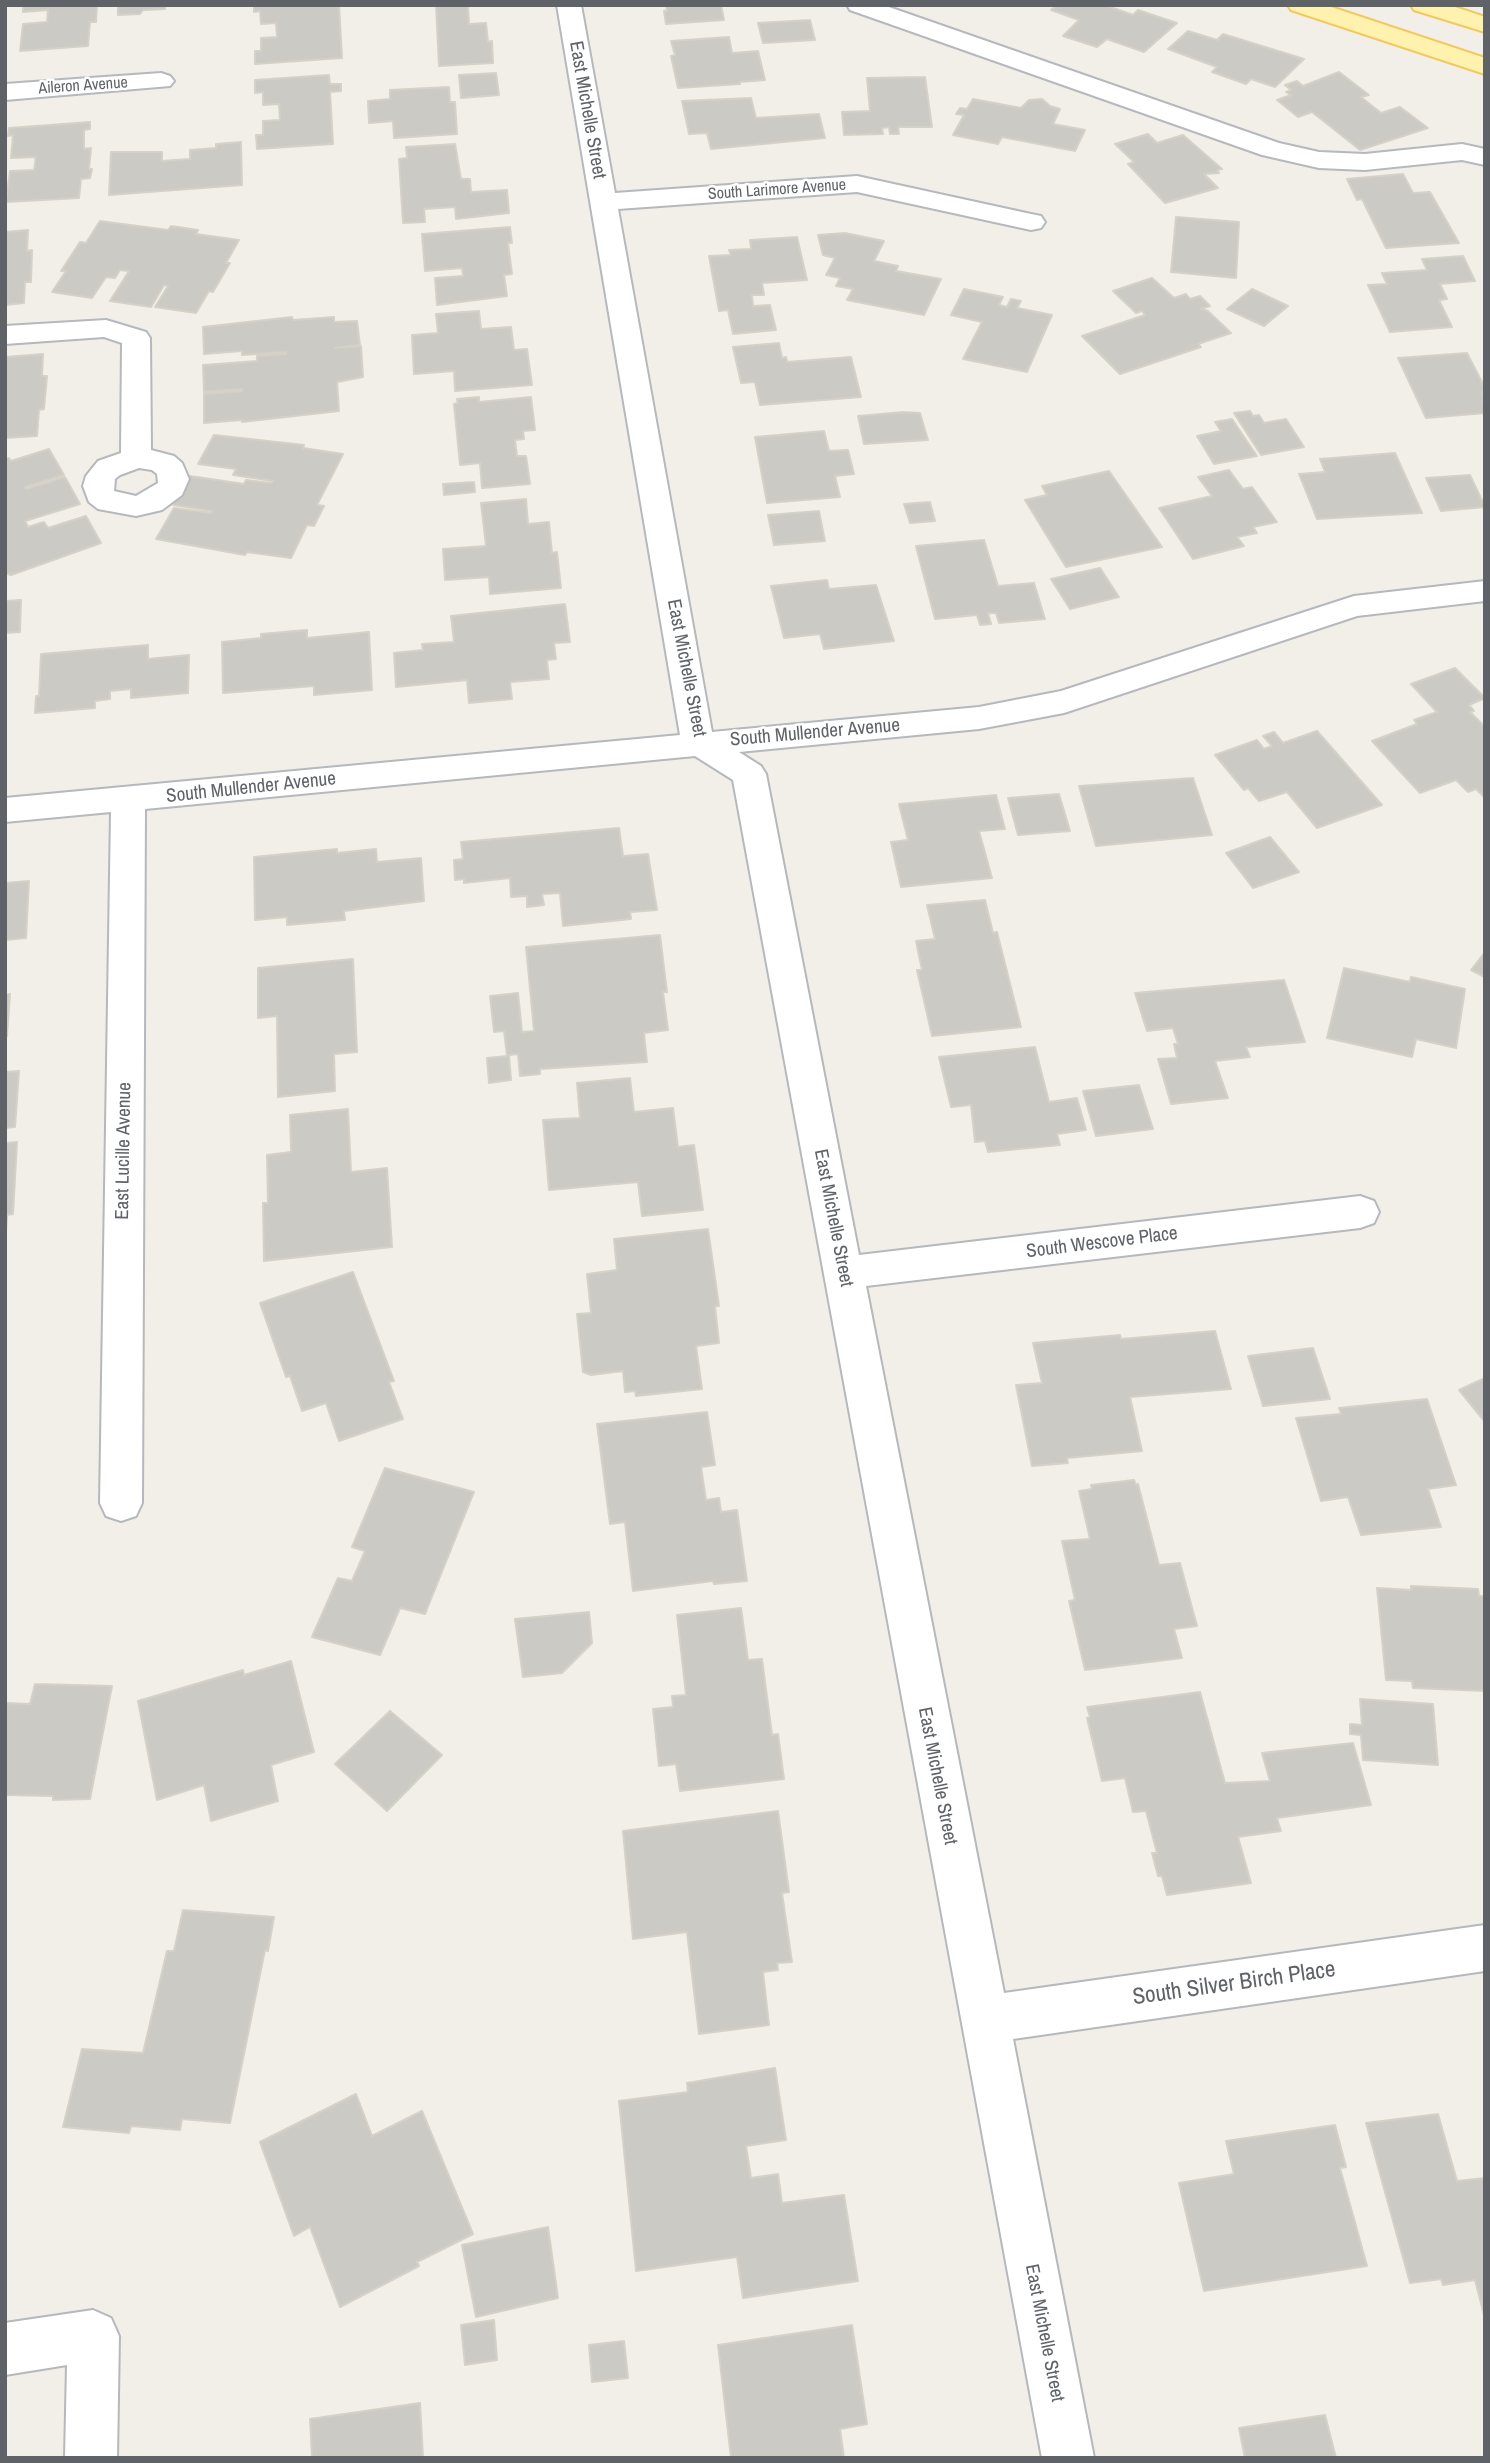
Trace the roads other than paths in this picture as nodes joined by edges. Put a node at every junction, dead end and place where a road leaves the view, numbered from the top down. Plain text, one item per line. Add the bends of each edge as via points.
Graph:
1 (569, 5) edge
2 (859, 5) edge
3 (1300, 5) edge
4 (1423, 5) edge
5 (1485, 25) edge
6 (1485, 66) edge
7 (161, 81) dead end
8 (5, 92) edge
9 (1485, 157) edge
10 (603, 202) junction
11 (1031, 222) dead end
12 (5, 335) edge
13 (136, 458) dead end
14 (1485, 591) edge
15 (698, 743) junction
16 (128, 800) junction
17 (5, 810) edge
18 (1360, 1212) dead end
19 (843, 1273) junction
20 (121, 1503) dead end
21 (1485, 1948) edge
22 (983, 2020) junction
23 (5, 2348) edge
24 (91, 2458) edge
25 (1068, 2458) edge

1 - 10 street, East Michelle Street
2 - 9 street via 1270,149 1318,160 1365,162 1462,152
3 - 6 main road
4 - 5 main road
7 - 8 street, Aileron Avenue
10 - 11 street, South Larimore Avenue via 857,184
10 - 15 street, East Michelle Street
12 - 13 street via 106,328 136,338
14 - 15 street, South Mullender Avenue via 1353,606 1052,704 979,718
15 - 16 street, South Mullender Avenue
15 - 19 street, East Michelle Street via 749,774
16 - 17 street, South Mullender Avenue
16 - 20 street, East Lucille Avenue
18 - 19 street, South Wescove Place
19 - 22 street, East Michelle Street
21 - 22 street, South Silver Birch Place
22 - 25 street, East Michelle Street
23 - 24 street via 93,2336

